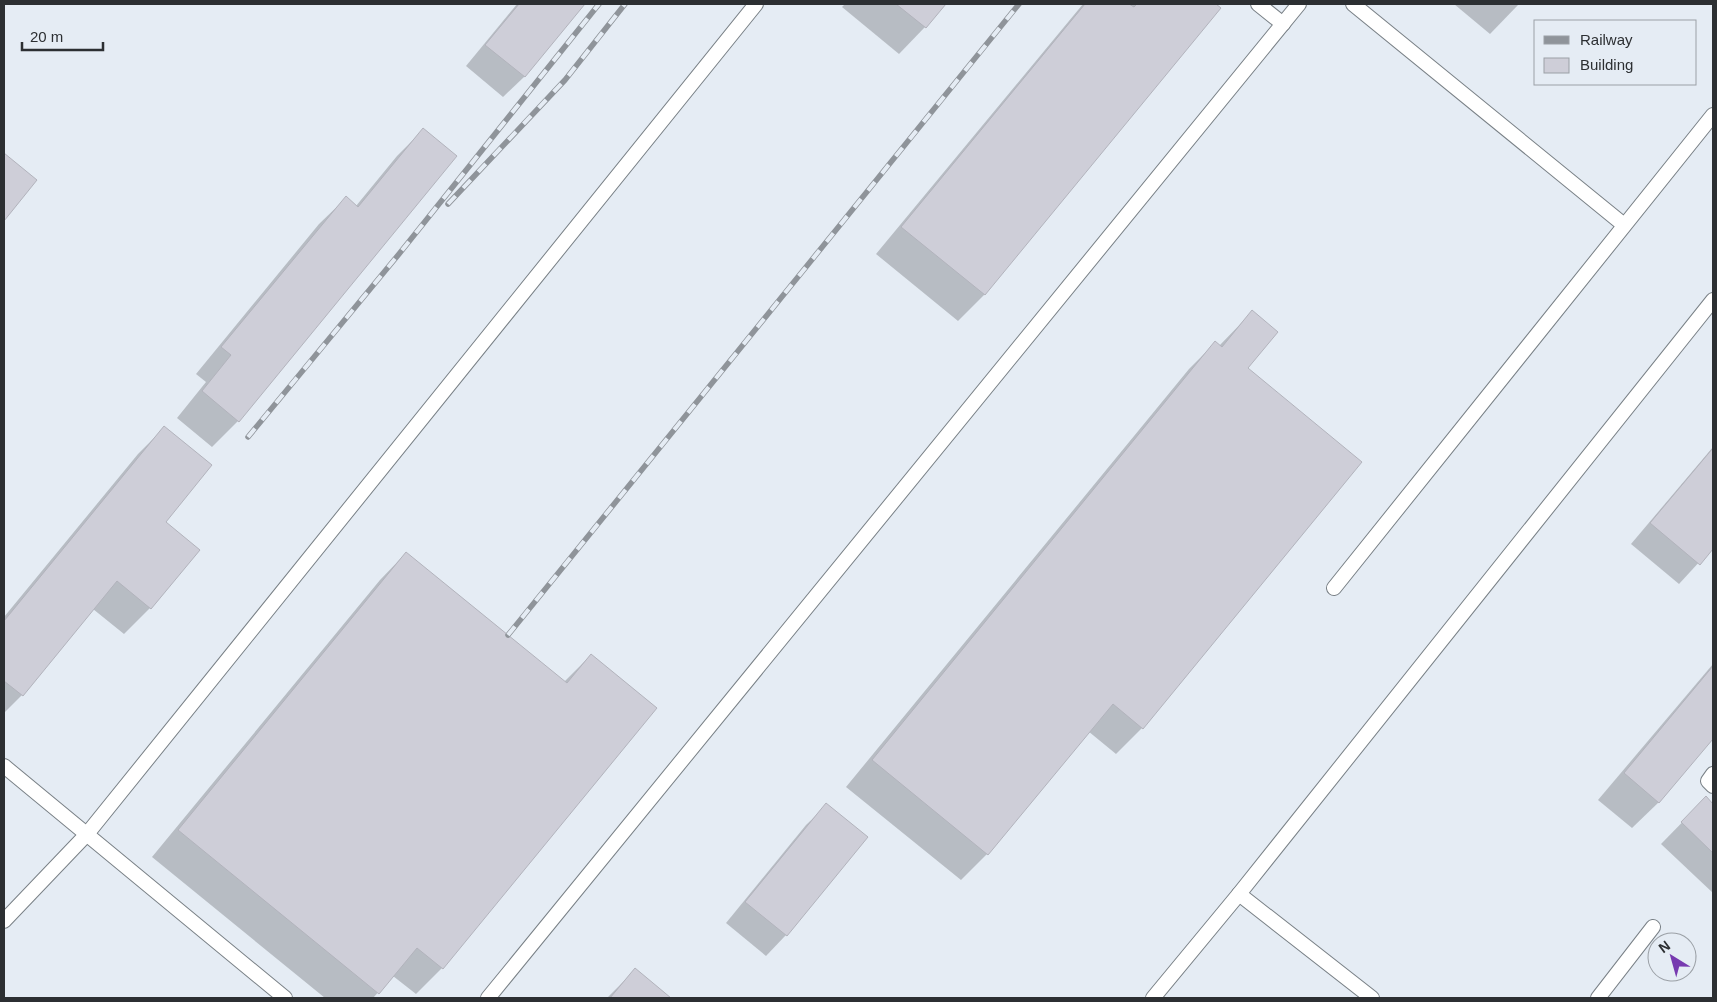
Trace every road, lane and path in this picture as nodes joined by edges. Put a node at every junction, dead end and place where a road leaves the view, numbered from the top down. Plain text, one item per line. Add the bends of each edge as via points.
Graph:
1 (756, 4) edge
2 (1258, 4) edge
3 (1299, 4) edge
4 (1353, 4) edge
5 (1283, 24) junction
6 (1713, 115) edge
7 (1624, 225) junction
8 (1713, 300) edge
9 (1334, 588) dead end
10 (4, 766) edge
11 (1713, 774) edge
12 (1713, 786) edge
13 (87, 834) junction
14 (1239, 894) junction
15 (4, 920) edge
16 (1653, 928) dead end
17 (285, 998) edge
18 (488, 998) edge
19 (1153, 998) edge
20 (1372, 998) edge
21 (1598, 998) edge

1 - 13 lane
2 - 5 lane
3 - 5 lane
4 - 7 lane
5 - 18 lane
6 - 7 lane
7 - 9 lane
8 - 14 lane
10 - 13 lane
11 - 12 lane via 1708,781
13 - 15 lane
13 - 17 lane
14 - 19 lane
14 - 20 lane
16 - 21 lane

